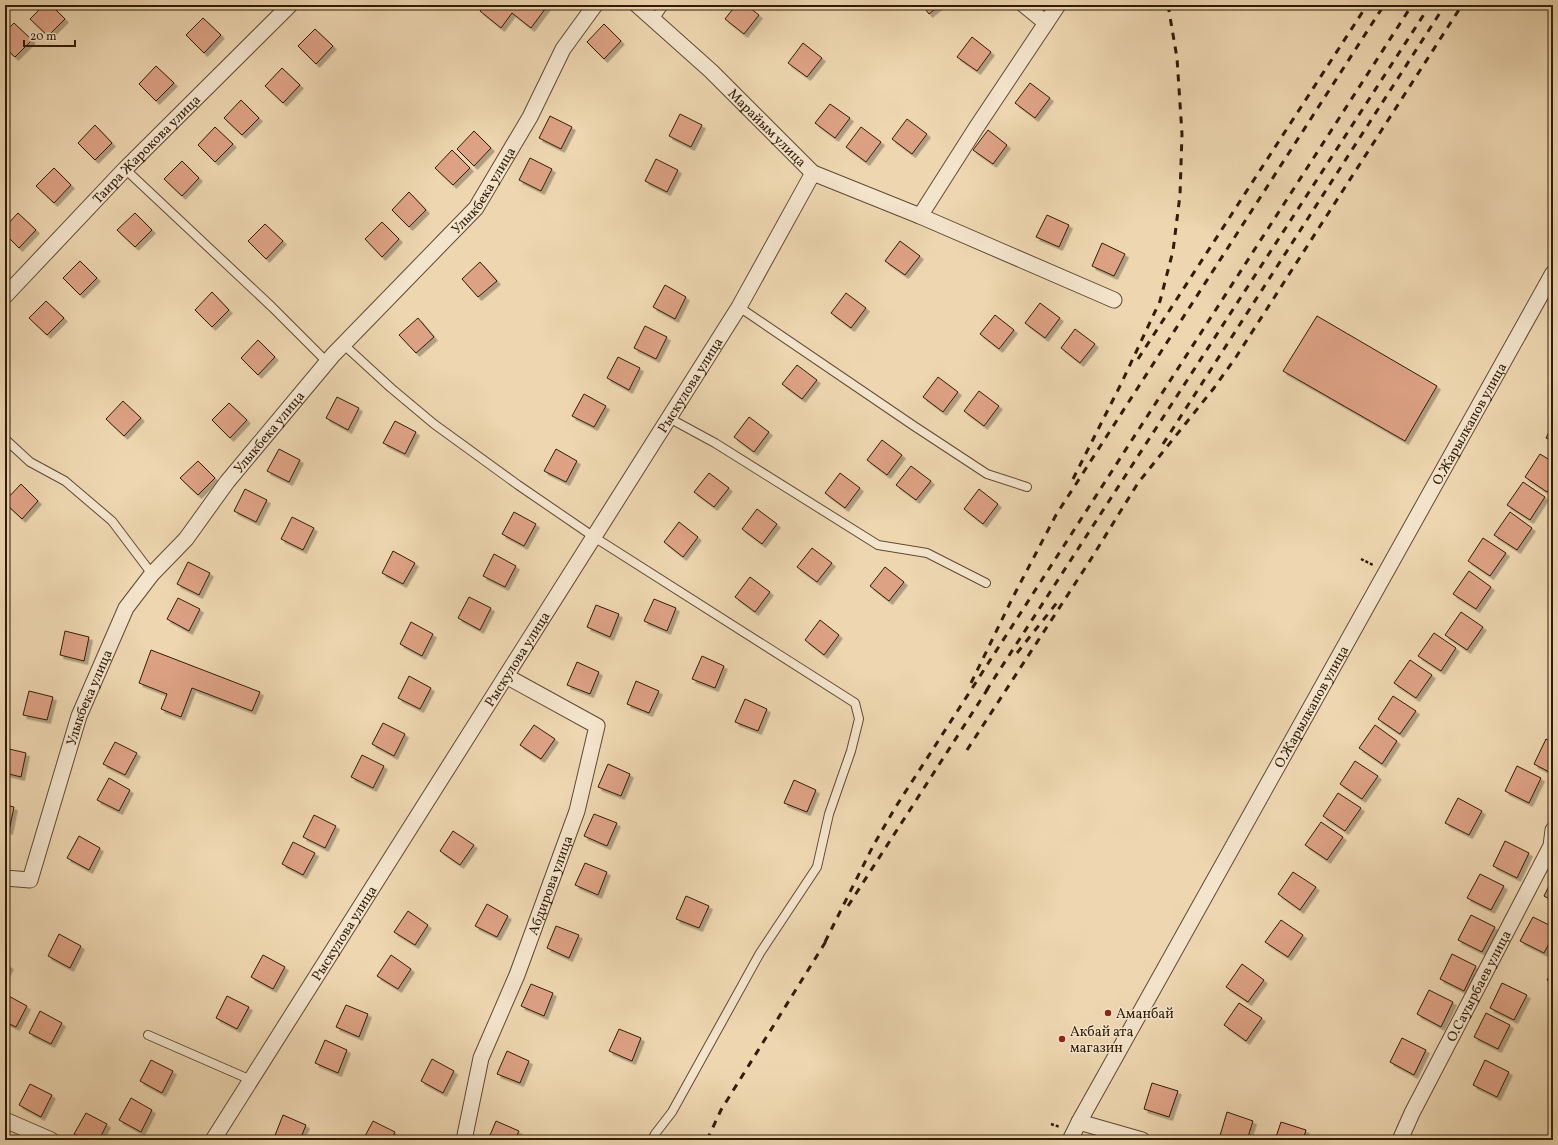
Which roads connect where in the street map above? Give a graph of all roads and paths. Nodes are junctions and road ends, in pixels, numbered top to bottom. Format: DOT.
graph roads {
  1 [pos="290,5"];
  2 [pos="595,5"];
  3 [pos="637,5"];
  4 [pos="664,5"];
  5 [pos="1024,5"];
  6 [pos="1058,5"];
  7 [pos="654,20"];
  8 [pos="1046,23"];
  9 [pos="125,169"];
  10 [pos="813,174"];
  11 [pos="920,216"];
  12 [pos="1553,273"];
  13 [pos="5,296"];
  14 [pos="1114,300"];
  15 [pos="739,307"];
  16 [pos="343,344"];
  17 [pos="327,362"];
  18 [pos="669,418"];
  19 [pos="5,439"];
  20 [pos="1027,487"];
  21 [pos="594,536"];
  22 [pos="152,574"];
  23 [pos="986,583"];
  24 [pos="506,676"];
  25 [pos="1553,830"];
  26 [pos="5,878"];
  27 [pos="148,1035"];
  28 [pos="251,1080"];
  29 [pos="5,1120"];
  30 [pos="1079,1122"];
  31 [pos="51,1140"];
  32 [pos="213,1140"];
  33 [pos="464,1140"];
  34 [pos="652,1140"];
  35 [pos="1070,1140"];
  36 [pos="1142,1140"];
  37 [pos="1400,1140"];
  1 -- 9 [label="street, Таира Жарокова улица"];
  2 -- 16 [label="street, Улыкбека улица"];
  3 -- 7 [label="street, Марайым улица"];
  4 -- 7 [label="lane"];
  5 -- 8 [label="street"];
  6 -- 8 [label="street"];
  7 -- 10 [label="street, Марайым улица"];
  8 -- 11 [label="street"];
  9 -- 13 [label="street, Таира Жарокова улица"];
  9 -- 17 [label="lane"];
  10 -- 11 [label="street, Марайым улица"];
  10 -- 15 [label="street, Рыскулова улица"];
  11 -- 14 [label="street, Марайым улица"];
  12 -- 30 [label="street, О.Жарылкапов улица"];
  15 -- 18 [label="street, Рыскулова улица"];
  15 -- 20 [label="lane"];
  16 -- 17 [label="street, Улыкбека улица"];
  16 -- 21 [label="lane"];
  17 -- 22 [label="street, Улыкбека улица"];
  18 -- 21 [label="street, Рыскулова улица"];
  18 -- 23 [label="lane"];
  19 -- 22 [label="lane"];
  21 -- 24 [label="street, Рыскулова улица"];
  21 -- 34 [label="lane"];
  22 -- 26 [label="street, Улыкбека улица"];
  24 -- 28 [label="street, Рыскулова улица"];
  24 -- 33 [label="street, Абдирова улица"];
  25 -- 37 [label="street, О.Сауырбаев улица"];
  27 -- 28 [label="lane"];
  28 -- 32 [label="street, Рыскулова улица"];
  29 -- 31 [label="street"];
  30 -- 35 [label="street, О.Жарылкапов улица"];
  30 -- 36 [label="street"];
}
